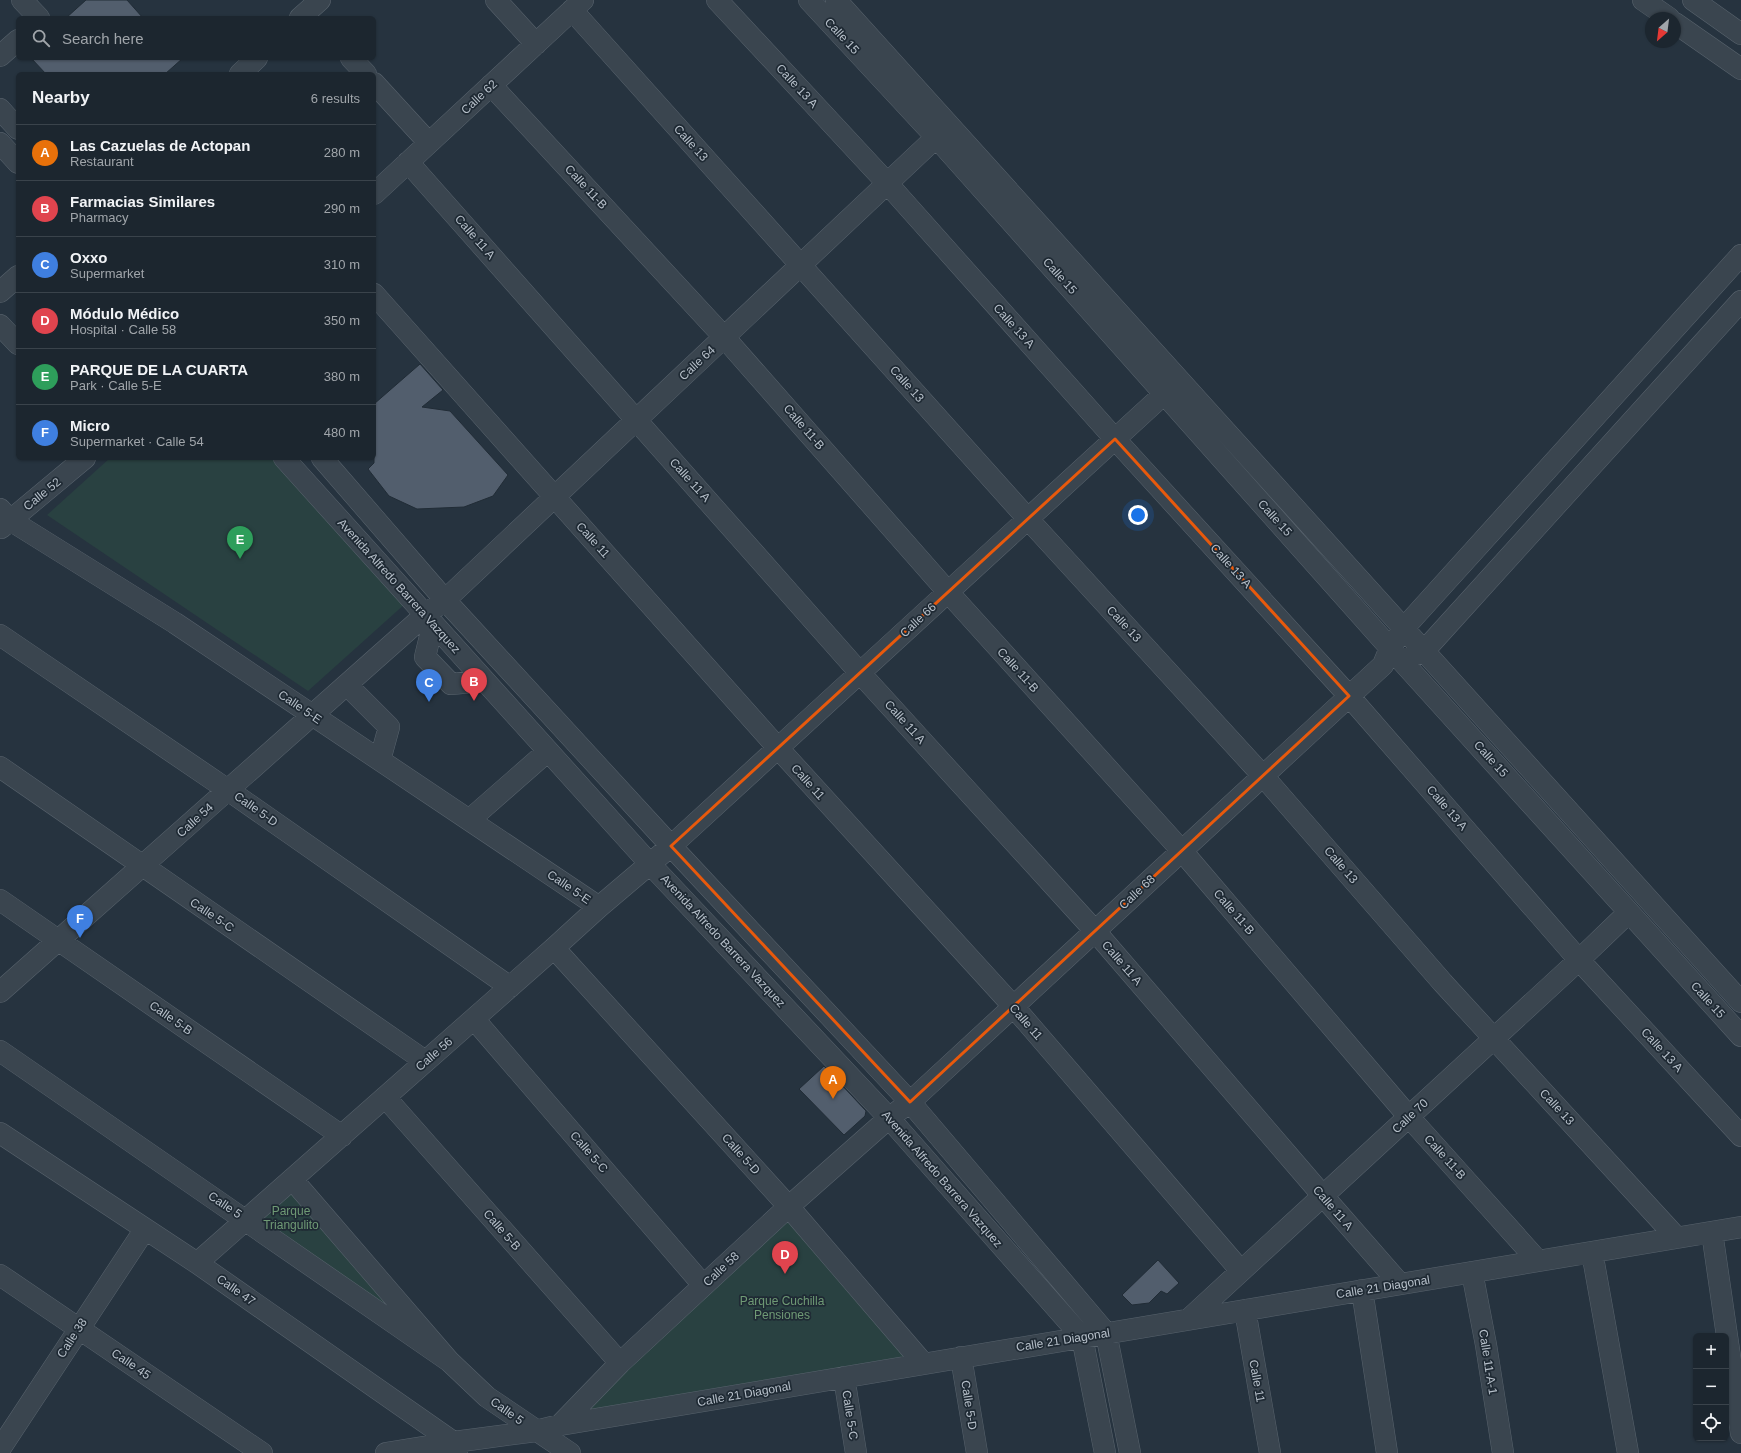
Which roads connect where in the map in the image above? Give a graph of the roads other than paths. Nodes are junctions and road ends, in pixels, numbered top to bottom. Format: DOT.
graph roads {
  1 [pos="22,0"];
  2 [pos="496,0"];
  3 [pos="717,0"];
  4 [pos="809,0"];
  5 [pos="836,0"];
  6 [pos="1643,0"];
  7 [pos="1693,0"];
  8 [pos="1716,0"];
  9 [pos="578,5"];
  10 [pos="1660,12"];
  11 [pos="37,16"];
  12 [pos="1722,20"];
  13 [pos="1681,26"];
  14 [pos="1741,34"];
  15 [pos="16,42"];
  16 [pos="536,44"];
  17 [pos="0,56"];
  18 [pos="255,60"];
  19 [pos="354,60"];
  20 [pos="1741,69"];
  21 [pos="242,72"];
  22 [pos="364,72"];
  23 [pos="376,85"];
  24 [pos="491,85"];
  25 [pos="0,110"];
  26 [pos="16,127"];
  27 [pos="942,131"];
  28 [pos="0,143"];
  29 [pos="429,143"];
  30 [pos="16,161"];
  31 [pos="408,162"];
  32 [pos="887,183"];
  33 [pos="376,192"];
  34 [pos="1741,240"];
  35 [pos="1741,255"];
  36 [pos="800,265"];
  37 [pos="1727,271"];
  38 [pos="16,278"];
  39 [pos="0,292"];
  40 [pos="376,296"];
  41 [pos="1741,301"];
  42 [pos="0,324"];
  43 [pos="724,337"];
  44 [pos="16,342"];
  45 [pos="1164,394"];
  46 [pos="1613,397"];
  47 [pos="636,419"];
  48 [pos="1634,419"];
  49 [pos="1115,439"];
  50 [pos="82,460"];
  51 [pos="286,460"];
  52 [pos="324,460"];
  53 [pos="554,497"];
  54 [pos="1028,519"];
  55 [pos="3,520"];
  56 [pos="948,592"];
  57 [pos="445,600"];
  58 [pos="429,620"];
  59 [pos="1404,628"];
  60 [pos="0,635"];
  61 [pos="1424,651"];
  62 [pos="1392,658"];
  63 [pos="860,673"];
  64 [pos="484,681"];
  65 [pos="347,685"];
  66 [pos="1350,696"];
  67 [pos="313,716"];
  68 [pos="778,748"];
  69 [pos="548,751"];
  70 [pos="380,760"];
  71 [pos="0,767"];
  72 [pos="1263,776"];
  73 [pos="228,790"];
  74 [pos="471,821"];
  75 [pos="671,846"];
  76 [pos="1182,851"];
  77 [pos="650,864"];
  78 [pos="142,867"];
  79 [pos="0,900"];
  80 [pos="598,907"];
  81 [pos="1629,912"];
  82 [pos="1095,931"];
  83 [pos="59,941"];
  84 [pos="554,948"];
  85 [pos="1579,960"];
  86 [pos="510,987"];
  87 [pos="0,992"];
  88 [pos="1741,1002"];
  89 [pos="1013,1006"];
  90 [pos="474,1019"];
  91 [pos="1741,1036"];
  92 [pos="1494,1039"];
  93 [pos="0,1051"];
  94 [pos="426,1062"];
  95 [pos="385,1097"];
  96 [pos="910,1102"];
  97 [pos="1409,1117"];
  98 [pos="889,1118"];
  99 [pos="0,1132"];
  100 [pos="342,1136"];
  101 [pos="1741,1136"];
  102 [pos="292,1179"];
  103 [pos="1323,1196"];
  104 [pos="789,1206"];
  105 [pos="246,1219"];
  106 [pos="1741,1227"];
  107 [pos="145,1229"];
  108 [pos="1712,1232"];
  109 [pos="1677,1238"];
  110 [pos="1592,1252"];
  111 [pos="1538,1261"];
  112 [pos="197,1263"];
  113 [pos="1241,1271"];
  114 [pos="1472,1272"];
  115 [pos="0,1275"];
  116 [pos="1400,1284"];
  117 [pos="703,1285"];
  118 [pos="1362,1290"];
  119 [pos="1245,1310"];
  120 [pos="1189,1319"];
  121 [pos="79,1328"];
  122 [pos="1106,1333"];
  123 [pos="1082,1337"];
  124 [pos="961,1357"];
  125 [pos="449,1361"];
  126 [pos="620,1362"];
  127 [pos="923,1363"];
  128 [pos="844,1376"];
  129 [pos="560,1425"];
  130 [pos="6,1426"];
  131 [pos="536,1431"];
  132 [pos="1741,1433"];
  133 [pos="462,1447"];
  134 [pos="0,1449"];
  135 [pos="262,1453"];
  136 [pos="386,1453"];
  137 [pos="570,1453"];
  138 [pos="856,1453"];
  139 [pos="977,1453"];
  140 [pos="1105,1453"];
  141 [pos="1130,1453"];
  142 [pos="1270,1453"];
  143 [pos="1387,1453"];
  144 [pos="1503,1453"];
  145 [pos="1628,1453"];
  1 -- 11 [label="street"];
  2 -- 16 [label="street"];
  3 -- 32 [label="street, Calle 13 A"];
  4 -- 27 [label="street, Calle 15"];
  5 -- 27 [label="street, Calle 15"];
  6 -- 10 [label="street"];
  7 -- 12 [label="street"];
  8 -- 12 [label="street"];
  9 -- 16 [label="street, Calle 62"];
  9 -- 36 [label="street, Calle 13"];
  12 -- 14 [label="street"];
  13 -- 20 [label="street"];
  15 -- 17 [label="street"];
  16 -- 24 [label="street, Calle 62"];
  18 -- 21 [label="street"];
  19 -- 22 [label="street"];
  23 -- 29 [label="street"];
  24 -- 29 [label="street, Calle 62"];
  24 -- 43 [label="street, Calle 11-B"];
  25 -- 26 [label="street"];
  27 -- 32 [label="street, Calle 64"];
  27 -- 45 [label="street, Calle 15"];
  27 -- 59 [label="street, Calle 15"];
  28 -- 30 [label="street"];
  29 -- 31 [label="street, Calle 62"];
  31 -- 33 [label="street, Calle 62"];
  31 -- 47 [label="street, Calle 11 A"];
  32 -- 36 [label="street, Calle 64"];
  32 -- 49 [label="street, Calle 13 A"];
  34 -- 37 [label="street"];
  35 -- 37 [label="street"];
  36 -- 43 [label="street, Calle 64"];
  36 -- 54 [label="street, Calle 13"];
  37 -- 46 [label="street"];
  38 -- 39 [label="street"];
  40 -- 53 [label="street, Calle 11"];
  41 -- 48 [label="street"];
  42 -- 44 [label="street"];
  43 -- 47 [label="street, Calle 64"];
  43 -- 56 [label="street, Calle 11-B"];
  45 -- 49 [label="street, Calle 66"];
  45 -- 62 [label="street, Calle 15"];
  46 -- 48 [label="street"];
  46 -- 59 [label="street"];
  47 -- 53 [label="street, Calle 64"];
  47 -- 63 [label="street, Calle 11 A"];
  48 -- 61 [label="street"];
  49 -- 54 [label="street, Calle 66"];
  49 -- 66 [label="street, Calle 13 A"];
  50 -- 55 [label="street, Calle 52"];
  51 -- 58 [label="street, Avenida Alfredo Barrera Vazquez"];
  52 -- 57 [label="street, Avenida Alfredo Barrera Vazquez"];
  53 -- 57 [label="street, Calle 64"];
  53 -- 68 [label="street, Calle 11"];
  54 -- 56 [label="street, Calle 66"];
  54 -- 72 [label="street, Calle 13"];
  55 -- 67 [label="street, Calle 5-E"];
  56 -- 63 [label="street, Calle 66"];
  56 -- 76 [label="street, Calle 11-B"];
  57 -- 58 [label="street, Calle 54"];
  57 -- 75 [label="street, Avenida Alfredo Barrera Vazquez"];
  58 -- 64 [label="street, Avenida Alfredo Barrera Vazquez"];
  58 -- 64 [label="street"];
  58 -- 65 [label="street, Calle 54"];
  59 -- 61 [label="street, Calle 15"];
  59 -- 62 [label="street"];
  60 -- 73 [label="street, Calle 5-D"];
  61 -- 62 [label="street"];
  61 -- 88 [label="street, Calle 15"];
  62 -- 66 [label="street, Calle 68"];
  62 -- 81 [label="street, Calle 15"];
  63 -- 68 [label="street, Calle 66"];
  63 -- 82 [label="street, Calle 11 A"];
  64 -- 69 [label="street, Avenida Alfredo Barrera Vazquez"];
  65 -- 67 [label="street, Calle 54"];
  65 -- 70 [label="street"];
  66 -- 72 [label="street, Calle 68"];
  66 -- 85 [label="street, Calle 13 A"];
  67 -- 70 [label="street, Calle 5-E"];
  67 -- 73 [label="street, Calle 54"];
  68 -- 75 [label="street, Calle 66"];
  68 -- 89 [label="street, Calle 11"];
  69 -- 74 [label="street"];
  69 -- 77 [label="street, Avenida Alfredo Barrera Vazquez"];
  70 -- 74 [label="street, Calle 5-E"];
  71 -- 78 [label="street, Calle 5-C"];
  72 -- 76 [label="street, Calle 68"];
  72 -- 92 [label="street, Calle 13"];
  73 -- 78 [label="street, Calle 54"];
  73 -- 86 [label="street, Calle 5-D"];
  74 -- 80 [label="street, Calle 5-E"];
  75 -- 77 [label="street, Calle 56"];
  75 -- 96 [label="street, Avenida Alfredo Barrera Vazquez"];
  76 -- 82 [label="street, Calle 68"];
  76 -- 97 [label="street, Calle 11-B"];
  77 -- 80 [label="street, Calle 56"];
  77 -- 98 [label="street, Avenida Alfredo Barrera Vazquez"];
  78 -- 83 [label="street, Calle 54"];
  78 -- 94 [label="street, Calle 5-C"];
  79 -- 83 [label="street, Calle 5-B"];
  80 -- 84 [label="street, Calle 56"];
  81 -- 85 [label="street, Calle 70"];
  81 -- 91 [label="street, Calle 15"];
  82 -- 89 [label="street, Calle 68"];
  82 -- 103 [label="street, Calle 11 A"];
  83 -- 87 [label="street, Calle 54"];
  83 -- 100 [label="street, Calle 5-B"];
  84 -- 86 [label="street, Calle 56"];
  84 -- 104 [label="street, Calle 5-D"];
  85 -- 92 [label="street, Calle 70"];
  85 -- 101 [label="street, Calle 13 A"];
  86 -- 90 [label="street, Calle 56"];
  89 -- 96 [label="street, Calle 68"];
  89 -- 113 [label="street, Calle 11"];
  90 -- 94 [label="street, Calle 56"];
  90 -- 117 [label="street, Calle 5-C"];
  92 -- 97 [label="street, Calle 70"];
  92 -- 109 [label="street, Calle 13"];
  93 -- 105 [label="street, Calle 5"];
  94 -- 95 [label="street, Calle 56"];
  95 -- 100 [label="street, Calle 56"];
  95 -- 126 [label="street, Calle 5-B"];
  96 -- 98 [label="street, Calle 68"];
  96 -- 122 [label="street, Avenida Alfredo Barrera Vazquez"];
  97 -- 103 [label="street, Calle 70"];
  97 -- 111 [label="street, Calle 11-B"];
  98 -- 104 [label="street, Calle 58"];
  98 -- 123 [label="street, Avenida Alfredo Barrera Vazquez"];
  99 -- 107 [label="street, Calle 47"];
  100 -- 102 [label="street, Calle 56"];
  102 -- 105 [label="street, Calle 56"];
  102 -- 125 [label="street, Calle 5"];
  103 -- 113 [label="street, Calle 70"];
  103 -- 116 [label="street, Calle 11 A"];
  104 -- 117 [label="street, Calle 58"];
  104 -- 127 [label="street, Calle 5-D"];
  105 -- 112 [label="street, Calle 56"];
  105 -- 125 [label="street, Calle 5"];
  106 -- 108 [label="street, Calle 21 Diagonal"];
  107 -- 112 [label="street, Calle 47"];
  107 -- 121 [label="street, Calle 38"];
  108 -- 109 [label="street, Calle 21 Diagonal"];
  108 -- 132 [label="street"];
  109 -- 110 [label="street, Calle 21 Diagonal"];
  110 -- 111 [label="street, Calle 21 Diagonal"];
  110 -- 145 [label="street"];
  111 -- 114 [label="street, Calle 21 Diagonal"];
  112 -- 133 [label="street, Calle 47"];
  113 -- 120 [label="street, Calle 70"];
  114 -- 116 [label="street, Calle 21 Diagonal"];
  114 -- 144 [label="street, Calle 11-A-1"];
  115 -- 121 [label="street, Calle 45"];
  116 -- 118 [label="street, Calle 21 Diagonal"];
  117 -- 126 [label="street, Calle 58"];
  118 -- 119 [label="street, Calle 21 Diagonal"];
  118 -- 143 [label="street"];
  119 -- 120 [label="street, Calle 21 Diagonal"];
  119 -- 142 [label="street, Calle 11"];
  120 -- 122 [label="street, Calle 21 Diagonal"];
  121 -- 130 [label="street, Calle 38"];
  121 -- 135 [label="street, Calle 45"];
  122 -- 123 [label="street, Calle 21 Diagonal"];
  122 -- 141 [label="street, Avenida Alfredo Barrera Vazquez"];
  123 -- 124 [label="street, Calle 21 Diagonal"];
  123 -- 140 [label="street"];
  124 -- 127 [label="street, Calle 21 Diagonal"];
  124 -- 139 [label="street, Calle 5-D"];
  125 -- 131 [label="street, Calle 5"];
  126 -- 129 [label="street, Calle 58"];
  127 -- 128 [label="street, Calle 21 Diagonal"];
  128 -- 129 [label="street, Calle 21 Diagonal"];
  128 -- 138 [label="street, Calle 5-C"];
  129 -- 131 [label="street, Calle 21 Diagonal"];
  130 -- 134 [label="street, Calle 38"];
  131 -- 133 [label="street, Calle 21 Diagonal"];
  131 -- 137 [label="street, Calle 5"];
  133 -- 136 [label="street, Calle 21 Diagonal"];
}
